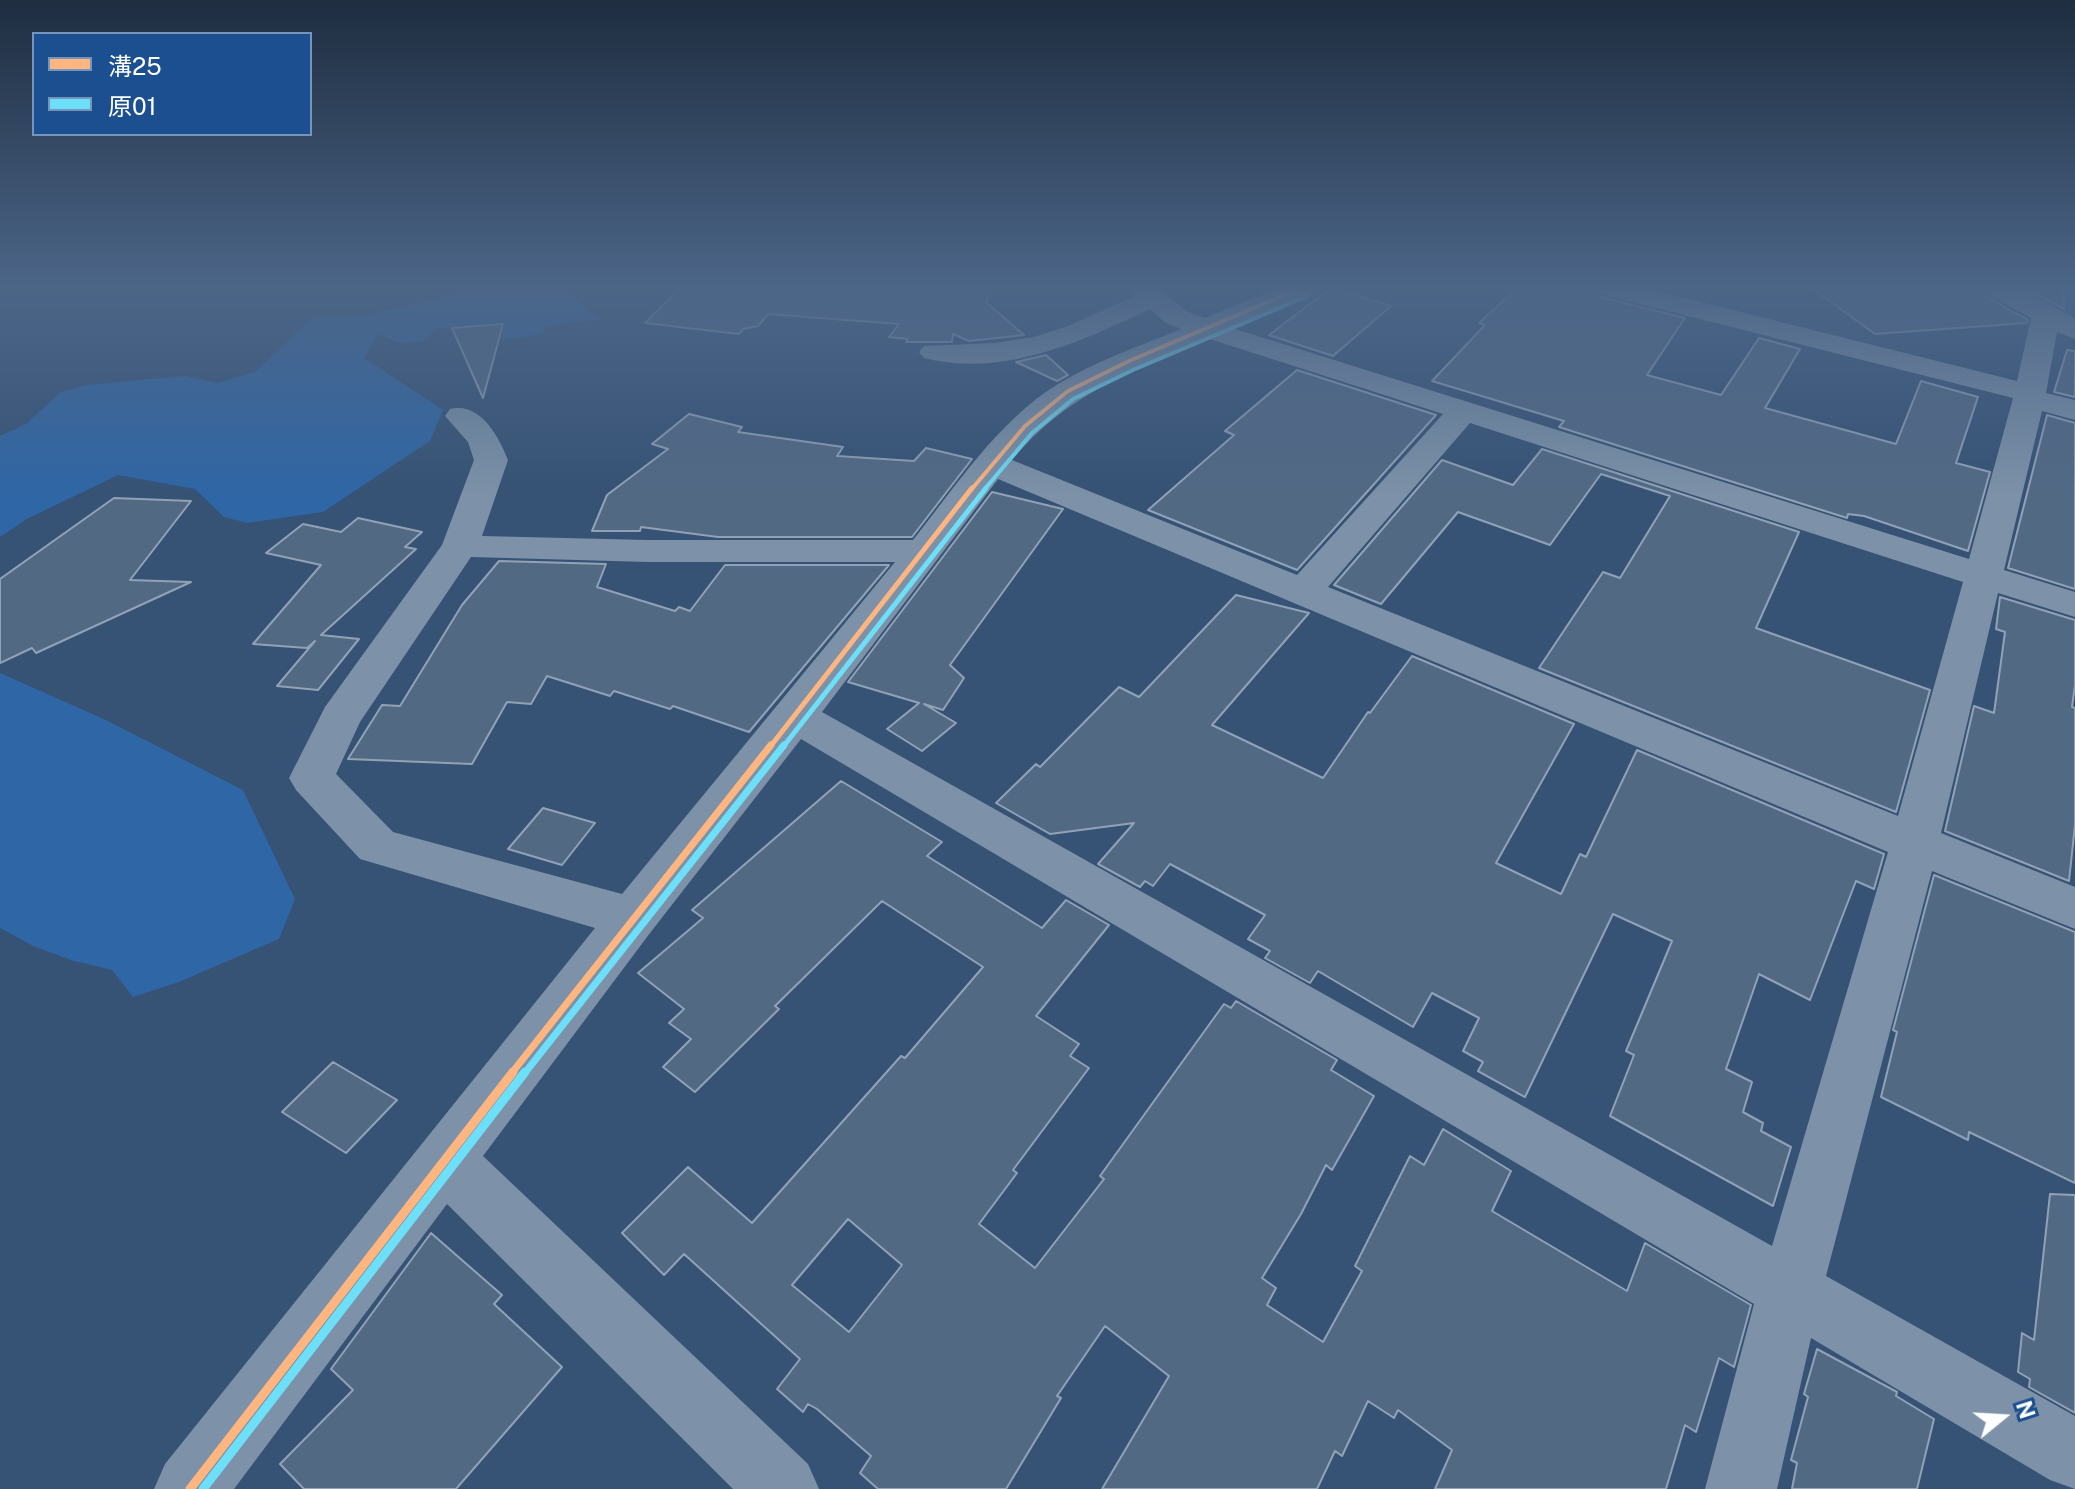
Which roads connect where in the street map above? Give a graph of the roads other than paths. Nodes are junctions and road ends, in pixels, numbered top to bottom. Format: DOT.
graph roads {
  1 [pos="1140,356"];
  2 [pos="1293,356"];
  3 [pos="1876,356"];
  4 [pos="2054,356"];
  5 [pos="2045,400"];
  6 [pos="1463,411"];
  7 [pos="461,416"];
  8 [pos="992,464"];
  9 [pos="460,546"];
  10 [pos="924,551"];
  11 [pos="1982,576"];
  12 [pos="1302,593"];
  13 [pos="2075,605"];
  14 [pos="795,716"];
  15 [pos="1913,841"];
  16 [pos="2075,909"];
  17 [pos="632,918"];
  18 [pos="445,1160"];
  19 [pos="1790,1291"];
  20 [pos="2075,1455"];
  21 [pos="190,1489"];
  22 [pos="783,1489"];
  23 [pos="1741,1489"];
  1 -- 8 [label="street"];
  2 -- 6 [label="street"];
  3 -- 5 [label="street"];
  4 -- 5 [label="street"];
  5 -- 11 [label="street"];
  6 -- 11 [label="street"];
  6 -- 12 [label="street"];
  7 -- 9 [label="street"];
  8 -- 10 [label="street"];
  8 -- 12 [label="street"];
  9 -- 10 [label="street"];
  9 -- 17 [label="street"];
  10 -- 14 [label="street"];
  11 -- 13 [label="street"];
  11 -- 15 [label="street"];
  12 -- 15 [label="street"];
  14 -- 17 [label="street"];
  14 -- 19 [label="street"];
  15 -- 16 [label="street"];
  15 -- 19 [label="street"];
  17 -- 18 [label="street"];
  18 -- 21 [label="street"];
  18 -- 22 [label="street"];
  19 -- 20 [label="street"];
  19 -- 23 [label="street"];
}
